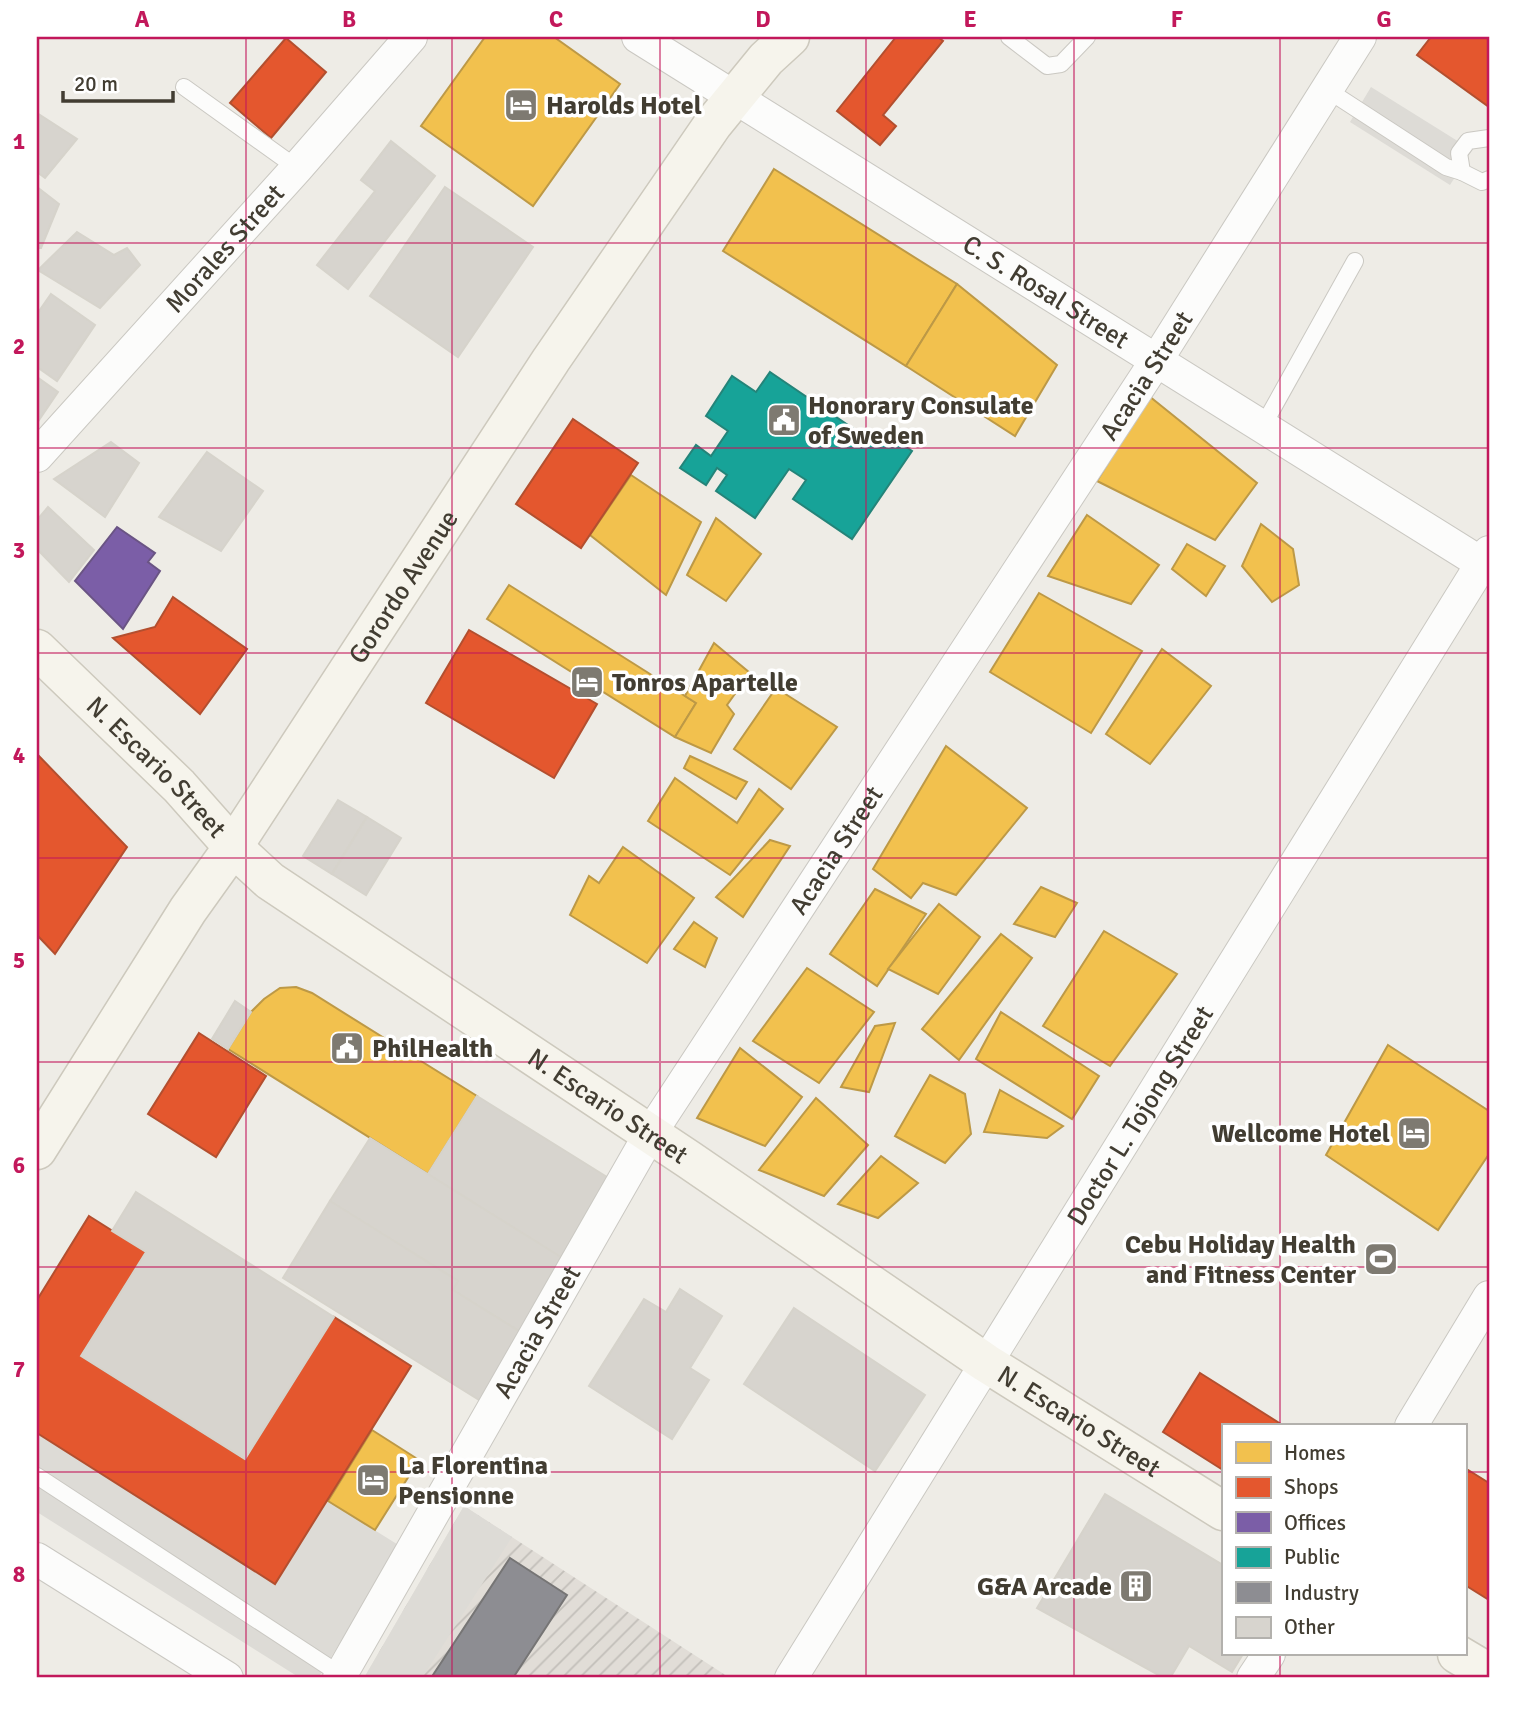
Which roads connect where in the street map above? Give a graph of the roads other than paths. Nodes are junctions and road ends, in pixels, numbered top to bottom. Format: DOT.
graph roads {
  1 [pos="411,37"];
  2 [pos="638,37"];
  3 [pos="790,37"];
  4 [pos="1009,37"];
  5 [pos="1087,37"];
  6 [pos="1360,37"];
  7 [pos="184,87"];
  8 [pos="1326,89"];
  9 [pos="735,97"];
  10 [pos="1489,138"];
  11 [pos="297,168"];
  12 [pos="1462,172"];
  13 [pos="1489,179"];
  14 [pos="1355,261"];
  15 [pos="1156,361"];
  16 [pos="1263,426"];
  17 [pos="37,456"];
  18 [pos="1487,561"];
  19 [pos="37,649"];
  20 [pos="233,847"];
  21 [pos="650,1134"];
  22 [pos="37,1150"];
  23 [pos="1489,1297"];
  24 [pos="986,1363"];
  25 [pos="1412,1424"];
  26 [pos="37,1476"];
  27 [pos="1222,1510"];
  28 [pos="37,1559"];
  29 [pos="1268,1656"];
  30 [pos="1460,1656"];
  31 [pos="1489,1673"];
  32 [pos="340,1677"];
  33 [pos="227,1678"];
  34 [pos="791,1678"];
  35 [pos="1253,1678"];
  1 -- 11 [label="street, Morales Street"];
  2 -- 9 [label="street, C. S. Rosal Street"];
  3 -- 9 [label="main road, Gorordo Avenue"];
  4 -- 5 [label="lane"];
  6 -- 8 [label="street, Acacia Street"];
  7 -- 11 [label="lane"];
  8 -- 12 [label="lane"];
  8 -- 15 [label="street, Acacia Street"];
  9 -- 15 [label="street, C. S. Rosal Street"];
  9 -- 20 [label="main road, Gorordo Avenue"];
  10 -- 12 [label="lane"];
  11 -- 17 [label="street, Morales Street"];
  12 -- 13 [label="lane"];
  14 -- 16 [label="lane"];
  15 -- 16 [label="street, C. S. Rosal Street"];
  15 -- 21 [label="street, Acacia Street"];
  16 -- 18 [label="street, C. S. Rosal Street"];
  18 -- 24 [label="street, Doctor L. Tojong Street"];
  19 -- 20 [label="main road, N. Escario Street"];
  20 -- 21 [label="main road, N. Escario Street"];
  20 -- 22 [label="main road, Gorordo Avenue"];
  21 -- 24 [label="main road, N. Escario Street"];
  21 -- 32 [label="street, Acacia Street"];
  23 -- 25 [label="street"];
  24 -- 27 [label="main road, N. Escario Street"];
  24 -- 34 [label="street, Doctor L. Tojong Street"];
  26 -- 32 [label="lane"];
  28 -- 33 [label="street"];
  29 -- 35 [label="street"];
  30 -- 31 [label="main road"];
}
